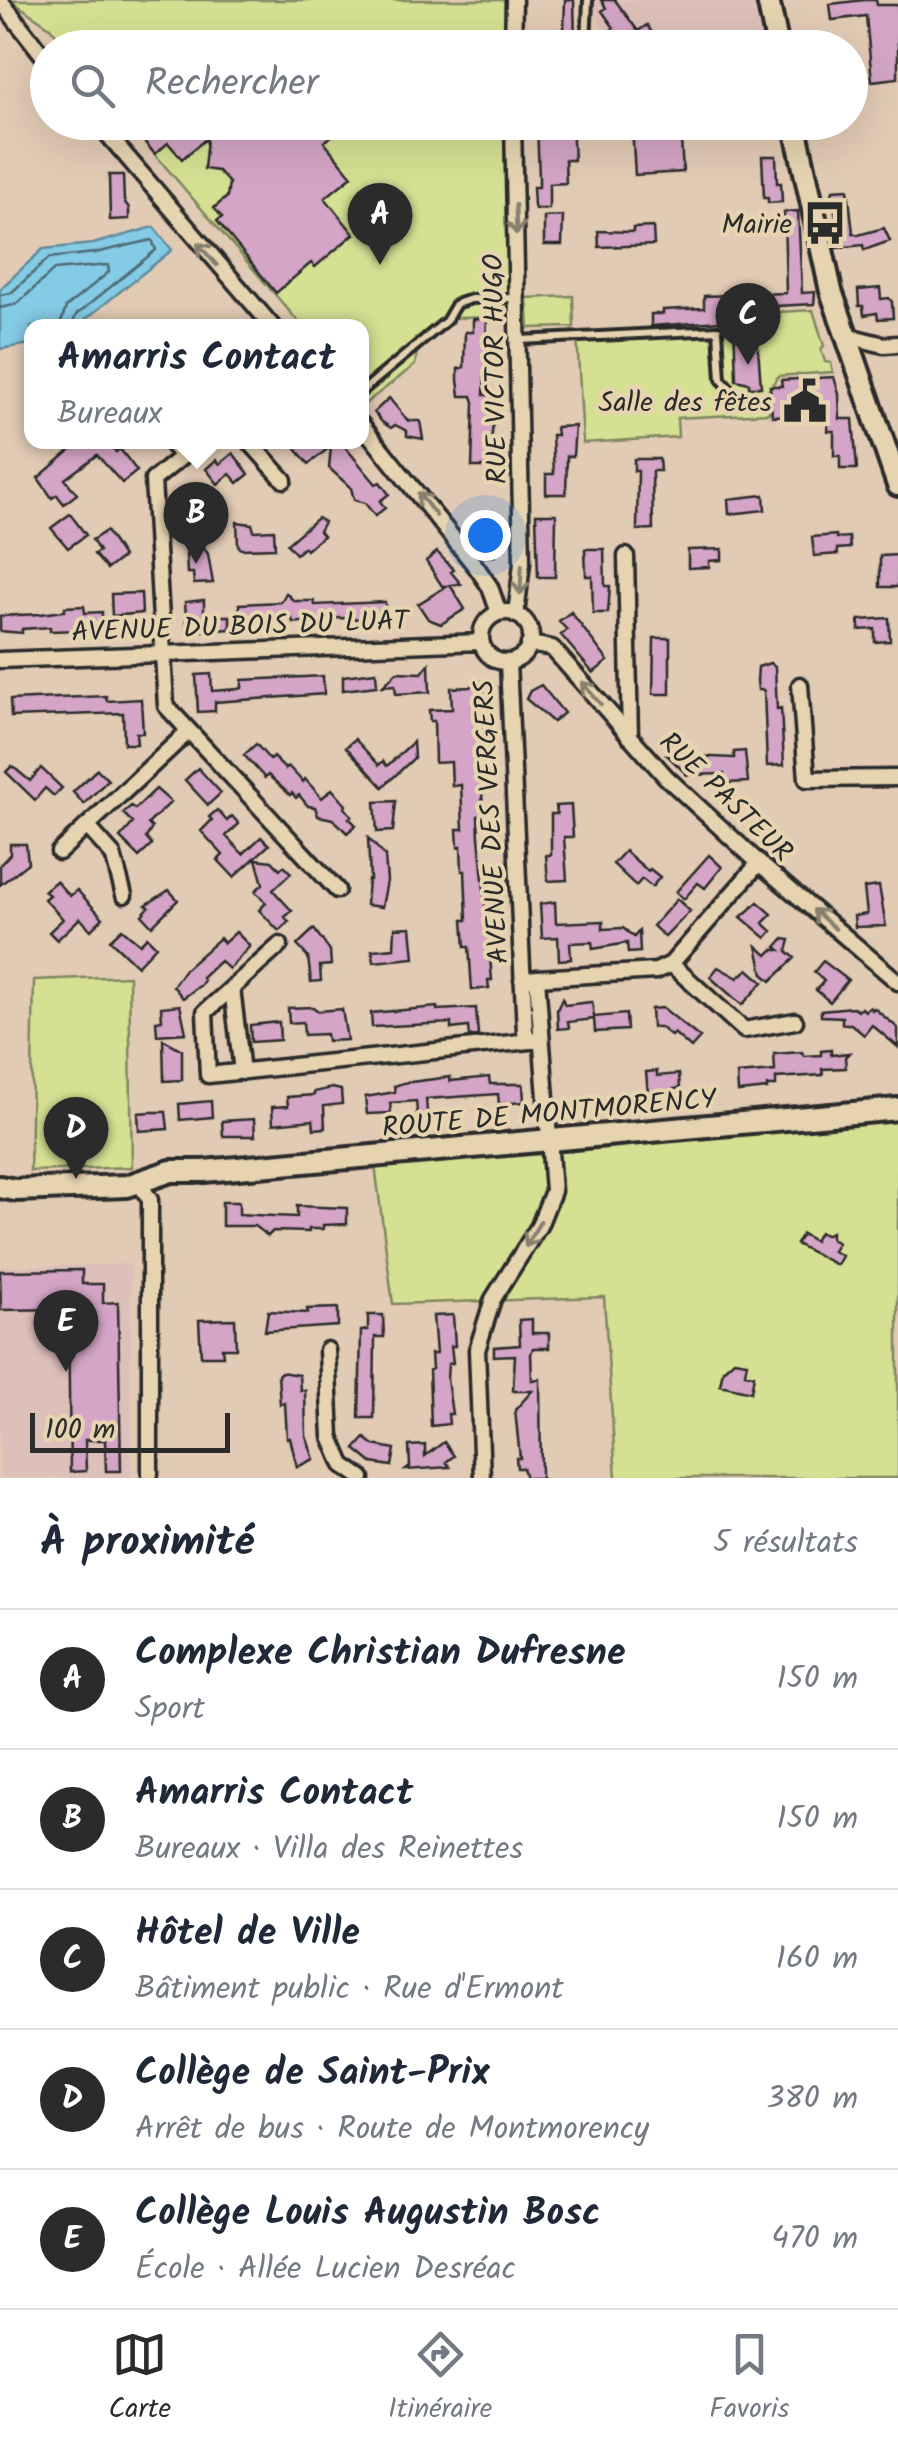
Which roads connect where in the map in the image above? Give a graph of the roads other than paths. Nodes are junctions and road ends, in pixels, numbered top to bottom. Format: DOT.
graph roads {
  1 [pos="0,0"];
  2 [pos="514,0"];
  3 [pos="588,0"];
  4 [pos="768,0"];
  5 [pos="513,30"];
  6 [pos="587,30"];
  7 [pos="774,30"];
  8 [pos="30,39"];
  9 [pos="112,140"];
  10 [pos="514,140"];
  11 [pos="798,140"];
  12 [pos="518,298"];
  13 [pos="266,319"];
  14 [pos="844,336"];
  15 [pos="519,340"];
  16 [pos="891,344"];
  17 [pos="856,371"];
  18 [pos="369,385"];
  19 [pos="754,399"];
  20 [pos="369,434"];
  21 [pos="176,449"];
  22 [pos="191,449"];
  23 [pos="256,449"];
  24 [pos="182,456"];
  25 [pos="893,457"];
  26 [pos="284,480"];
  27 [pos="898,485"];
  28 [pos="626,556"];
  29 [pos="499,613"];
  30 [pos="516,614"];
  31 [pos="481,642"];
  32 [pos="529,644"];
  33 [pos="163,653"];
  34 [pos="0,660"];
  35 [pos="508,662"];
  36 [pos="800,686"];
  37 [pos="189,731"];
  38 [pos="630,737"];
  39 [pos="898,778"];
  40 [pos="87,826"];
  41 [pos="59,852"];
  42 [pos="759,863"];
  43 [pos="337,890"];
  44 [pos="124,895"];
  45 [pos="280,944"];
  46 [pos="671,964"];
  47 [pos="529,979"];
  48 [pos="898,982"];
  49 [pos="232,988"];
  50 [pos="795,1021"];
  51 [pos="536,1041"];
  52 [pos="242,1072"];
  53 [pos="898,1109"];
  54 [pos="550,1141"];
  55 [pos="0,1186"];
  56 [pos="137,1188"];
  57 [pos="0,1197"];
  58 [pos="326,1350"];
  59 [pos="150,1474"];
  60 [pos="362,1478"];
  61 [pos="482,1478"];
  1 -- 8 [label="street"];
  2 -- 5 [label="street"];
  3 -- 6 [label="lane"];
  4 -- 7 [label="street"];
  13 -- 9 [label="street, one-way"];
  10 -- 12 [label="street, RUE VICTOR HUGO, one-way"];
  11 -- 14 [label="street"];
  12 -- 15 [label="street, RUE VICTOR HUGO"];
  12 -- 18 [label="lane"];
  14 -- 16 [label="street"];
  14 -- 17 [label="street"];
  15 -- 19 [label="lane"];
  15 -- 30 [label="street, RUE VICTOR HUGO, one-way"];
  16 -- 17 [label="street"];
  17 -- 25 [label="street"];
  29 -- 20 [label="street, one-way"];
  21 -- 24 [label="street"];
  22 -- 24 [label="street"];
  23 -- 26 [label="street"];
  24 -- 33 [label="street"];
  25 -- 27 [label="street"];
  28 -- 38 [label="street"];
  29 -- 30 [label="street"];
  29 -- 31 [label="street"];
  30 -- 32 [label="street"];
  31 -- 33 [label="street, AVENUE DU BOIS DU LUAT"];
  31 -- 35 [label="street"];
  32 -- 35 [label="street"];
  38 -- 32 [label="street, RUE PASTEUR, one-way"];
  33 -- 34 [label="street, AVENUE DU BOIS DU LUAT"];
  33 -- 37 [label="street"];
  35 -- 47 [label="street, AVENUE DES VERGERS"];
  36 -- 39 [label="street"];
  37 -- 40 [label="street"];
  37 -- 43 [label="street"];
  38 -- 42 [label="street, RUE PASTEUR"];
  40 -- 41 [label="street"];
  40 -- 44 [label="street"];
  42 -- 46 [label="street"];
  48 -- 42 [label="street, RUE PASTEUR, one-way"];
  45 -- 49 [label="street"];
  46 -- 47 [label="street"];
  46 -- 50 [label="street"];
  47 -- 51 [label="street, AVENUE DES VERGERS"];
  49 -- 52 [label="street"];
  49 -- 52 [label="street"];
  51 -- 52 [label="street"];
  51 -- 54 [label="street, AVENUE DES VERGERS"];
  53 -- 54 [label="street, ROUTE DE MONTMORENCY"];
  54 -- 56 [label="street, ROUTE DE MONTMORENCY"];
  54 -- 61 [label="street, AVENUE DES VERGERS, one-way"];
  55 -- 56 [label="street, ROUTE DE MONTMORENCY"];
  56 -- 57 [label="street, ROUTE DE MONTMORENCY"];
  56 -- 59 [label="street"];
  58 -- 60 [label="street"];
}
